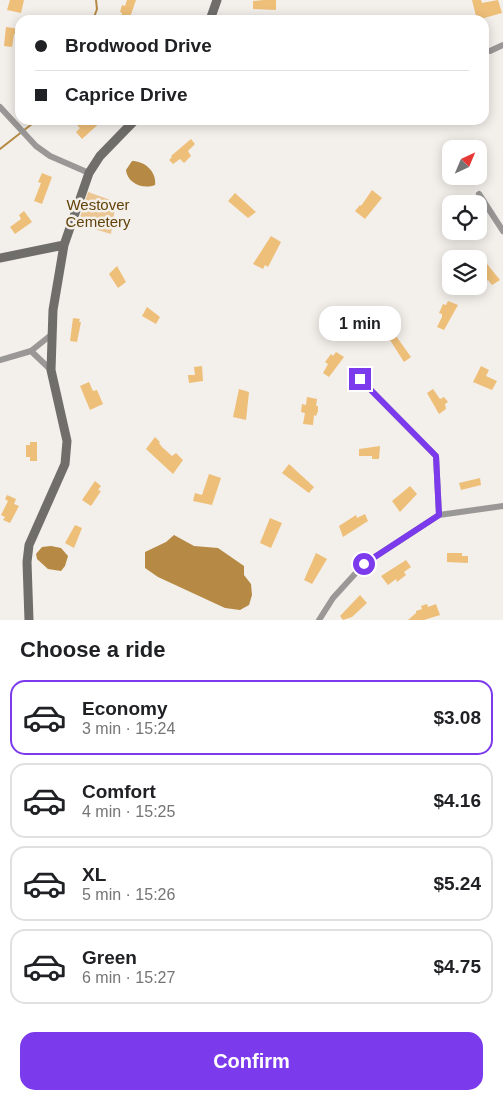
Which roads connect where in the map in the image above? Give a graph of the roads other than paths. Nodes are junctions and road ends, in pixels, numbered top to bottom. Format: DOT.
graph roads {
  1 [pos="217,0"];
  2 [pos="212,15"];
  3 [pos="503,44"];
  4 [pos="490,51"];
  5 [pos="0,107"];
  6 [pos="15,125"];
  7 [pos="15,125"];
  8 [pos="130,125"];
  9 [pos="89,172"];
  10 [pos="479,194"];
  11 [pos="503,231"];
  12 [pos="64,245"];
  13 [pos="0,258"];
  14 [pos="51,335"];
  15 [pos="31,351"];
  16 [pos="0,360"];
  17 [pos="51,370"];
  18 [pos="360,379"];
  19 [pos="503,506"];
  20 [pos="439,515"];
  21 [pos="29,620"];
  22 [pos="319,620"];
  1 -- 2 [label="street"];
  3 -- 4 [label="street"];
  5 -- 6 [label="street"];
  7 -- 9 [label="street"];
  8 -- 9 [label="street"];
  9 -- 12 [label="street"];
  10 -- 11 [label="street"];
  12 -- 13 [label="street"];
  12 -- 14 [label="street"];
  14 -- 15 [label="street"];
  14 -- 17 [label="street"];
  15 -- 16 [label="street"];
  15 -- 17 [label="street"];
  17 -- 21 [label="street"];
  18 -- 20 [label="street"];
  19 -- 20 [label="street"];
  20 -- 22 [label="street"];
}
